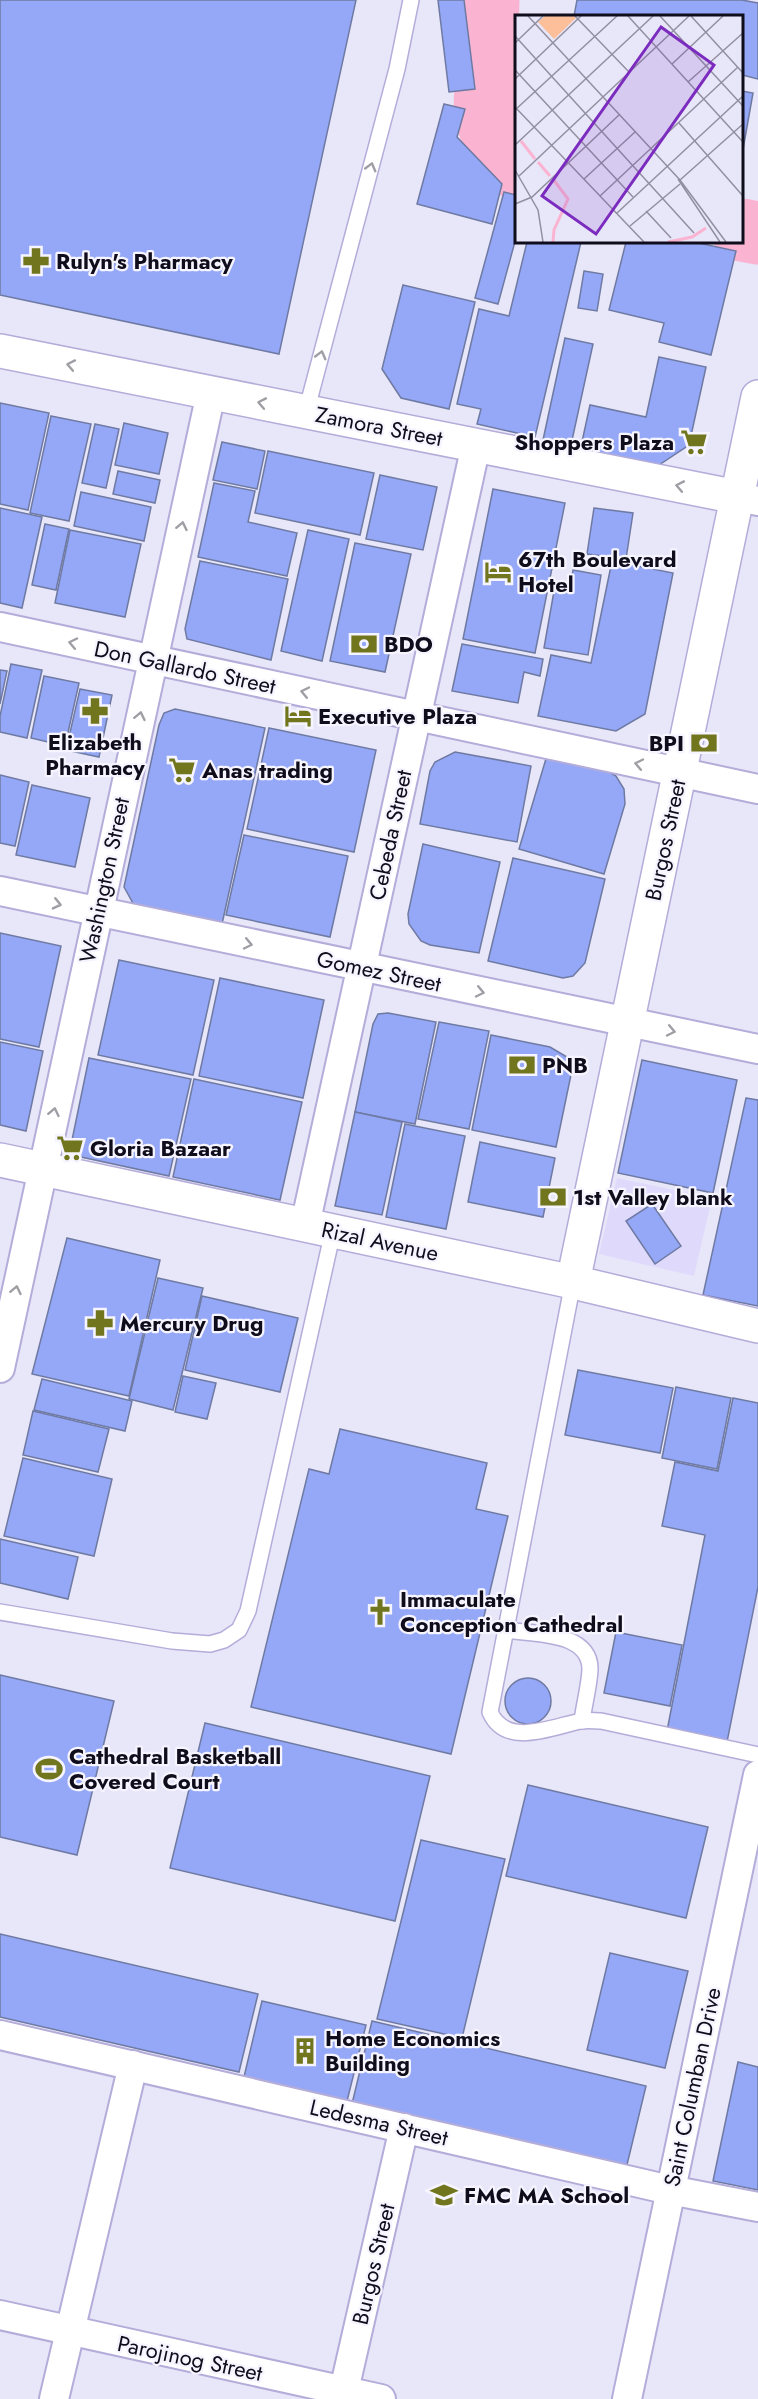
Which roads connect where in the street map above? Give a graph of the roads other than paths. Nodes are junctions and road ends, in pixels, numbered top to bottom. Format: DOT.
graph roads {
  1 [pos="411,0"];
  2 [pos="0,351"];
  3 [pos="211,393"];
  4 [pos="758,398"];
  5 [pos="306,412"];
  6 [pos="476,445"];
  7 [pos="748,499"];
  8 [pos="0,627"];
  9 [pos="152,660"];
  10 [pos="416,716"];
  11 [pos="679,772"];
  12 [pos="758,789"];
  13 [pos="0,891"];
  14 [pos="97,913"];
  15 [pos="361,967"];
  16 [pos="628,1022"];
  17 [pos="758,1049"];
  18 [pos="0,1160"];
  19 [pos="41,1169"];
  20 [pos="319,1228"];
  21 [pos="573,1282"];
  22 [pos="758,1326"];
  23 [pos="0,1368"];
  24 [pos="0,1612"];
  25 [pos="505,1630"];
  26 [pos="582,1721"];
  27 [pos="758,1755"];
  28 [pos="758,1776"];
  29 [pos="0,2034"];
  30 [pos="133,2065"];
  31 [pos="404,2128"];
  32 [pos="670,2190"];
  33 [pos="758,2207"];
  34 [pos="0,2315"];
  35 [pos="68,2331"];
  36 [pos="343,2395"];
  37 [pos="54,2399"];
  38 [pos="381,2399"];
  39 [pos="627,2399"];
  5 -- 1 [label="lane, one-way"];
  3 -- 2 [label="street, Zamora Street, one-way"];
  5 -- 3 [label="street, Zamora Street, one-way"];
  9 -- 3 [label="street, Washington Street, one-way"];
  4 -- 7 [label="street, Burgos Street"];
  5 -- 6 [label="street, Zamora Street"];
  7 -- 6 [label="street, Zamora Street, one-way"];
  6 -- 10 [label="street, Cebeda Street"];
  7 -- 11 [label="street, Burgos Street"];
  9 -- 8 [label="street, Don Gallardo Street, one-way"];
  10 -- 9 [label="street, Don Gallardo Street, one-way"];
  14 -- 9 [label="street, Washington Street, one-way"];
  11 -- 10 [label="street, Don Gallardo Street, one-way"];
  10 -- 15 [label="street, Cebeda Street"];
  11 -- 12 [label="street, Don Gallardo Street"];
  11 -- 16 [label="street, Burgos Street"];
  13 -- 14 [label="street, Gomez Street, one-way"];
  14 -- 15 [label="street, Gomez Street, one-way"];
  19 -- 14 [label="street, Washington Street, one-way"];
  15 -- 16 [label="street, Gomez Street, one-way"];
  15 -- 20 [label="street, Cebeda Street"];
  16 -- 17 [label="street, Gomez Street, one-way"];
  16 -- 21 [label="street, Burgos Street"];
  18 -- 19 [label="street, Rizal Avenue"];
  19 -- 20 [label="street, Rizal Avenue"];
  23 -- 19 [label="street, Washington Street, one-way"];
  20 -- 21 [label="street, Rizal Avenue"];
  20 -- 24 [label="lane"];
  21 -- 22 [label="street, Rizal Avenue"];
  21 -- 25 [label="lane"];
  25 -- 26 [label="lane"];
  25 -- 26 [label="lane"];
  26 -- 27 [label="lane"];
  28 -- 32 [label="street, Saint Columban Drive"];
  29 -- 30 [label="street, Ledesma Street"];
  30 -- 31 [label="street, Ledesma Street"];
  30 -- 35 [label="street"];
  31 -- 32 [label="street, Ledesma Street"];
  31 -- 36 [label="street, Burgos Street"];
  32 -- 33 [label="street, Ledesma Street"];
  32 -- 39 [label="street, Saint Columban Drive"];
  34 -- 35 [label="street, Parojinog Street"];
  35 -- 36 [label="street, Parojinog Street"];
  35 -- 37 [label="street"];
  36 -- 38 [label="street, Parojinog Street"];
}
